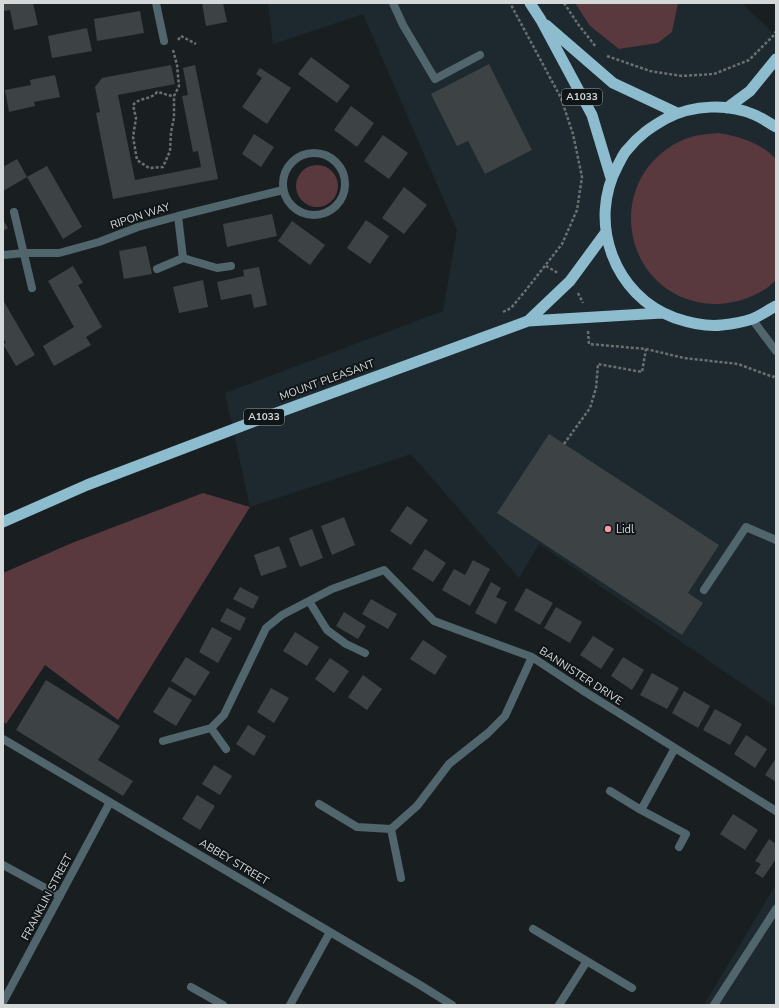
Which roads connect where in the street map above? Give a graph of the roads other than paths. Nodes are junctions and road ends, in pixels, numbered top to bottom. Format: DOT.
graph roads {
  1 [pos="156,3"];
  2 [pos="393,3"];
  3 [pos="530,3"];
  4 [pos="541,20"];
  5 [pos="164,41"];
  6 [pos="480,55"];
  7 [pos="776,59"];
  8 [pos="727,108"];
  9 [pos="677,113"];
  10 [pos="776,127"];
  11 [pos="611,178"];
  12 [pos="283,190"];
  13 [pos="14,212"];
  14 [pos="178,216"];
  15 [pos="606,232"];
  16 [pos="24,253"];
  17 [pos="3,255"];
  18 [pos="183,258"];
  19 [pos="231,266"];
  20 [pos="157,269"];
  21 [pos="32,288"];
  22 [pos="776,306"];
  23 [pos="662,313"];
  24 [pos="752,319"];
  25 [pos="528,321"];
  26 [pos="776,351"];
  27 [pos="3,522"];
  28 [pos="776,540"];
  29 [pos="704,590"];
  30 [pos="309,601"];
  31 [pos="365,653"];
  32 [pos="532,657"];
  33 [pos="210,728"];
  34 [pos="3,739"];
  35 [pos="164,742"];
  36 [pos="675,748"];
  37 [pos="226,750"];
  38 [pos="610,791"];
  39 [pos="110,802"];
  40 [pos="318,804"];
  41 [pos="642,810"];
  42 [pos="776,811"];
  43 [pos="391,829"];
  44 [pos="679,847"];
  45 [pos="3,866"];
  46 [pos="401,878"];
  47 [pos="60,896"];
  48 [pos="776,909"];
  49 [pos="533,929"];
  50 [pos="330,932"];
  51 [pos="587,961"];
  52 [pos="191,987"];
  53 [pos="632,988"];
  54 [pos="3,1002"];
  55 [pos="223,1005"];
  56 [pos="290,1005"];
  57 [pos="452,1005"];
  58 [pos="560,1005"];
  59 [pos="714,1005"];
  1 -- 5 [label="street"];
  2 -- 6 [label="street"];
  3 -- 4 [label="highway, A1033"];
  4 -- 9 [label="highway, A1033"];
  4 -- 11 [label="highway, A1033"];
  7 -- 8 [label="highway"];
  8 -- 9 [label="highway, A1033"];
  8 -- 10 [label="highway, A1033"];
  9 -- 11 [label="highway, A1033"];
  11 -- 15 [label="highway, A1033"];
  12 -- 12 [label="street"];
  12 -- 14 [label="street, RIPON WAY"];
  13 -- 16 [label="street"];
  14 -- 16 [label="street, RIPON WAY"];
  14 -- 18 [label="street"];
  15 -- 23 [label="highway, A1033"];
  15 -- 25 [label="highway, A1033"];
  16 -- 17 [label="street, RIPON WAY"];
  16 -- 21 [label="street"];
  18 -- 19 [label="street"];
  18 -- 20 [label="street"];
  22 -- 24 [label="highway, A1033"];
  23 -- 24 [label="highway, A1033"];
  23 -- 25 [label="highway, A1033"];
  24 -- 26 [label="street"];
  25 -- 27 [label="highway, MOUNT PLEASANT / A1033"];
  28 -- 29 [label="street"];
  30 -- 31 [label="street"];
  30 -- 32 [label="street, BANNISTER DRIVE"];
  30 -- 33 [label="street, BANNISTER DRIVE"];
  32 -- 36 [label="street, BANNISTER DRIVE"];
  32 -- 43 [label="street"];
  33 -- 35 [label="street, BANNISTER DRIVE"];
  33 -- 37 [label="street"];
  34 -- 39 [label="street, ABBEY STREET"];
  36 -- 41 [label="street"];
  36 -- 42 [label="street, BANNISTER DRIVE"];
  38 -- 41 [label="street"];
  39 -- 47 [label="street, FRANKLIN STREET"];
  39 -- 50 [label="street, ABBEY STREET"];
  40 -- 43 [label="street"];
  41 -- 44 [label="street"];
  43 -- 46 [label="street"];
  45 -- 47 [label="street"];
  47 -- 54 [label="street, FRANKLIN STREET"];
  48 -- 59 [label="street"];
  49 -- 51 [label="street"];
  50 -- 56 [label="street"];
  50 -- 57 [label="street, ABBEY STREET"];
  51 -- 53 [label="street"];
  51 -- 58 [label="street"];
  52 -- 55 [label="street"];
}
